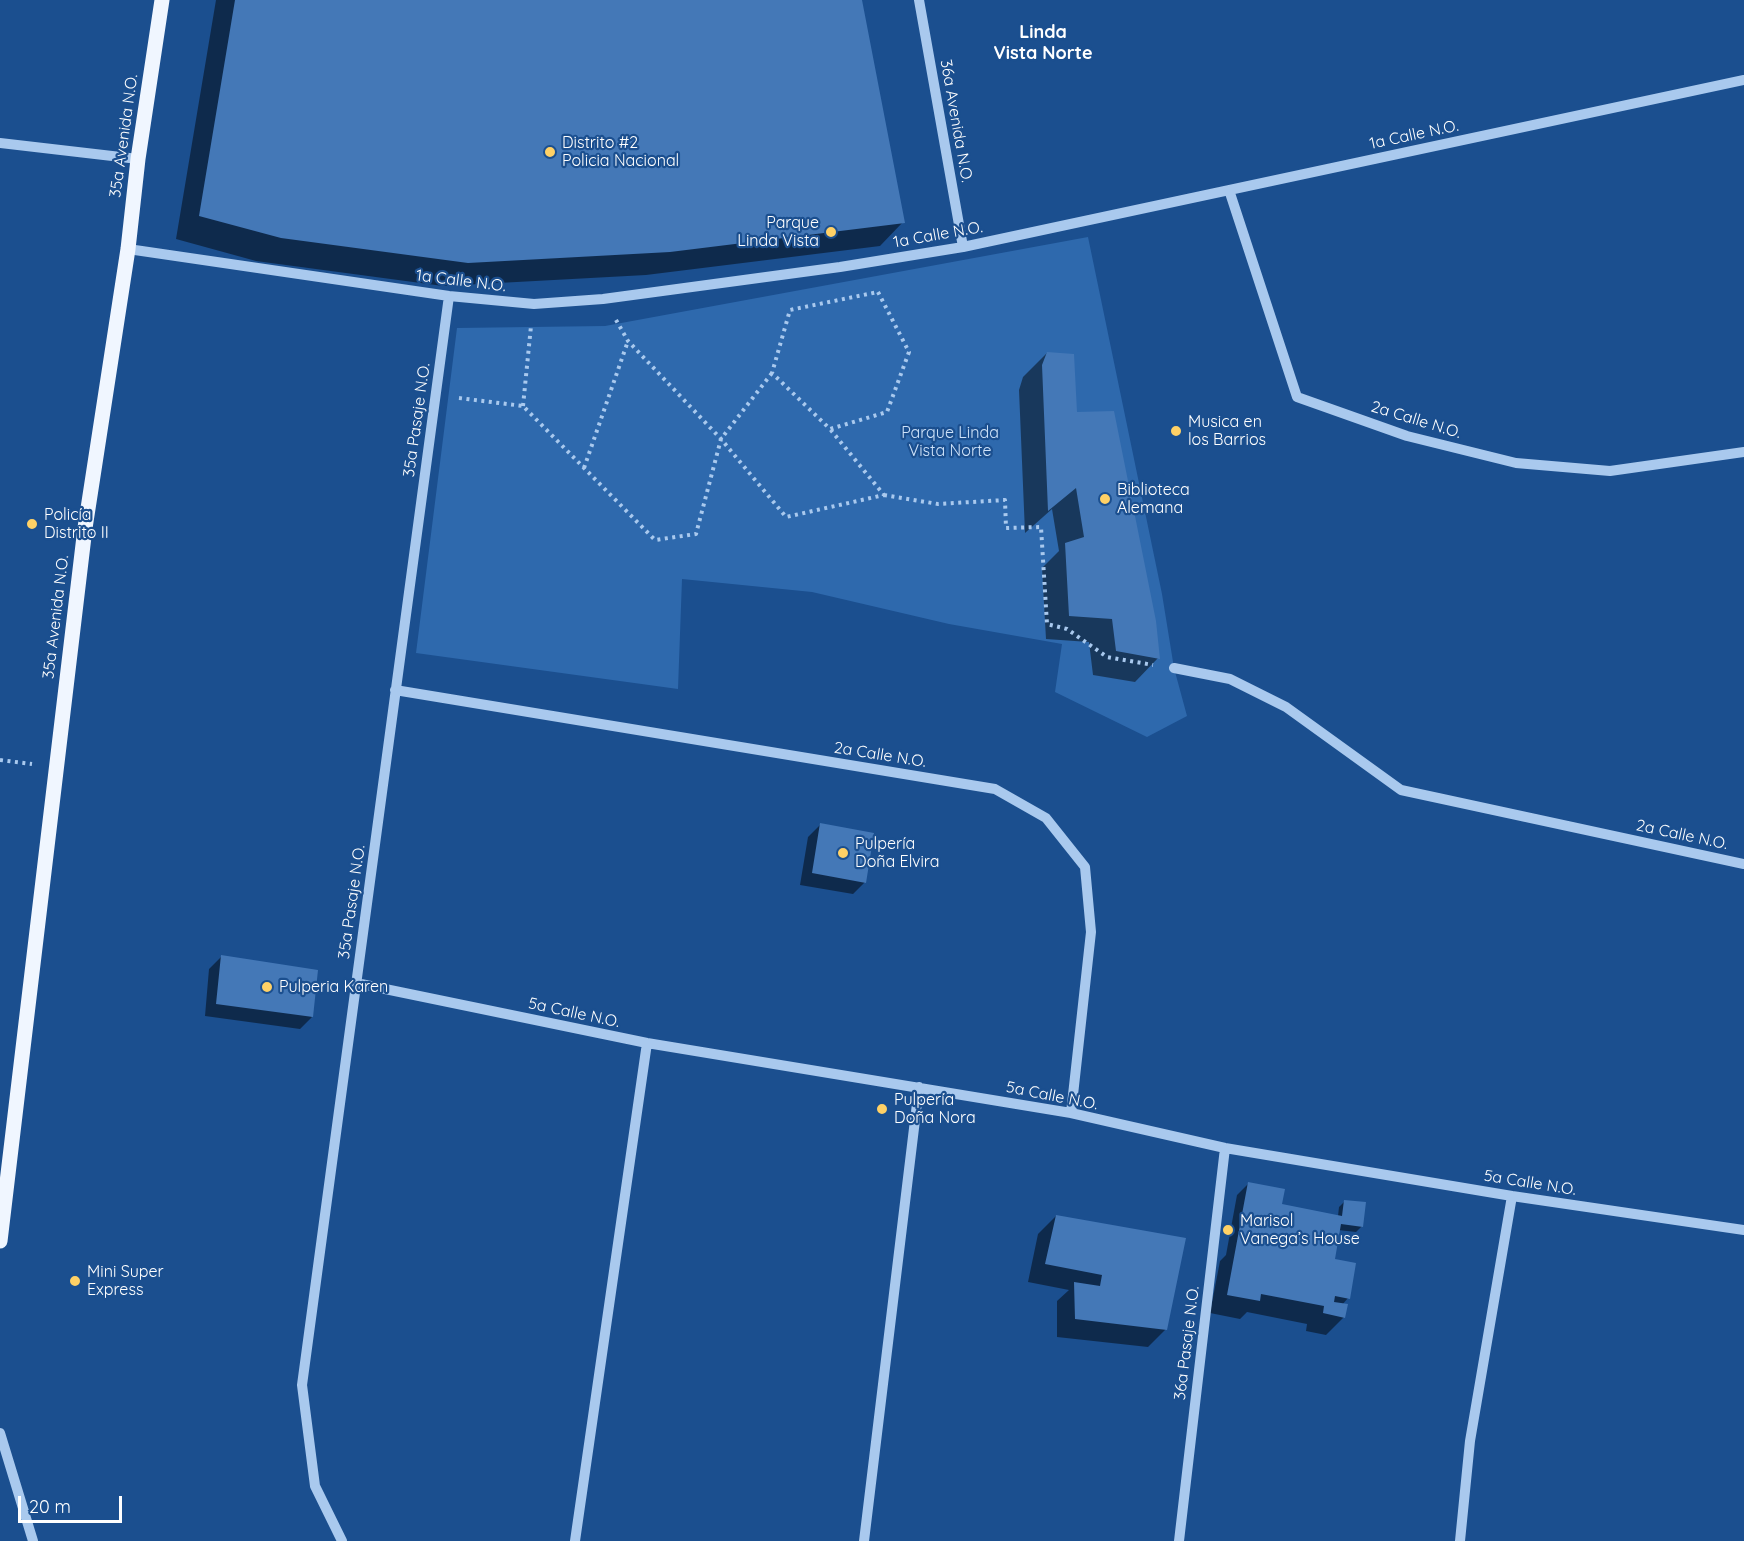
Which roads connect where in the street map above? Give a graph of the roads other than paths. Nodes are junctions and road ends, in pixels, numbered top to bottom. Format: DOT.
graph roads {
  1 [pos="162,0"];
  2 [pos="919,0"];
  3 [pos="1744,80"];
  4 [pos="0,143"];
  5 [pos="138,159"];
  6 [pos="1229,190"];
  7 [pos="963,246"];
  8 [pos="128,249"];
  9 [pos="449,296"];
  10 [pos="1744,452"];
  11 [pos="1174,668"];
  12 [pos="395,690"];
  13 [pos="1744,864"];
  14 [pos="356,983"];
  15 [pos="647,1043"];
  16 [pos="919,1087"];
  17 [pos="1071,1113"];
  18 [pos="1225,1148"];
  19 [pos="1512,1196"];
  20 [pos="1744,1230"];
  21 [pos="0,1240"];
  22 [pos="0,1433"];
  23 [pos="33,1541"];
  24 [pos="342,1541"];
  25 [pos="574,1541"];
  26 [pos="864,1541"];
  27 [pos="1179,1541"];
  28 [pos="1460,1541"];
  1 -- 5 [label="main road, 35a Avenida N.O."];
  2 -- 7 [label="street, 36a Avenida N.O."];
  3 -- 6 [label="street, 1a Calle N.O."];
  4 -- 5 [label="street"];
  5 -- 8 [label="main road, 35a Avenida N.O."];
  6 -- 7 [label="street, 1a Calle N.O."];
  6 -- 10 [label="street, 2a Calle N.O."];
  7 -- 9 [label="street, 1a Calle N.O."];
  8 -- 9 [label="street, 1a Calle N.O."];
  8 -- 21 [label="main road, 35a Avenida N.O."];
  9 -- 12 [label="street, 35a Pasaje N.O."];
  11 -- 13 [label="street, 2a Calle N.O."];
  12 -- 14 [label="street, 35a Pasaje N.O."];
  12 -- 17 [label="street, 2a Calle N.O."];
  14 -- 15 [label="street, 5a Calle N.O."];
  14 -- 24 [label="street, 35a Pasaje N.O."];
  15 -- 16 [label="street, 5a Calle N.O."];
  15 -- 25 [label="street"];
  16 -- 17 [label="street, 5a Calle N.O."];
  16 -- 26 [label="street"];
  17 -- 18 [label="street, 5a Calle N.O."];
  18 -- 19 [label="street, 5a Calle N.O."];
  18 -- 27 [label="street, 36a Pasaje N.O."];
  19 -- 20 [label="street, 5a Calle N.O."];
  19 -- 28 [label="street"];
  22 -- 23 [label="street"];
}
